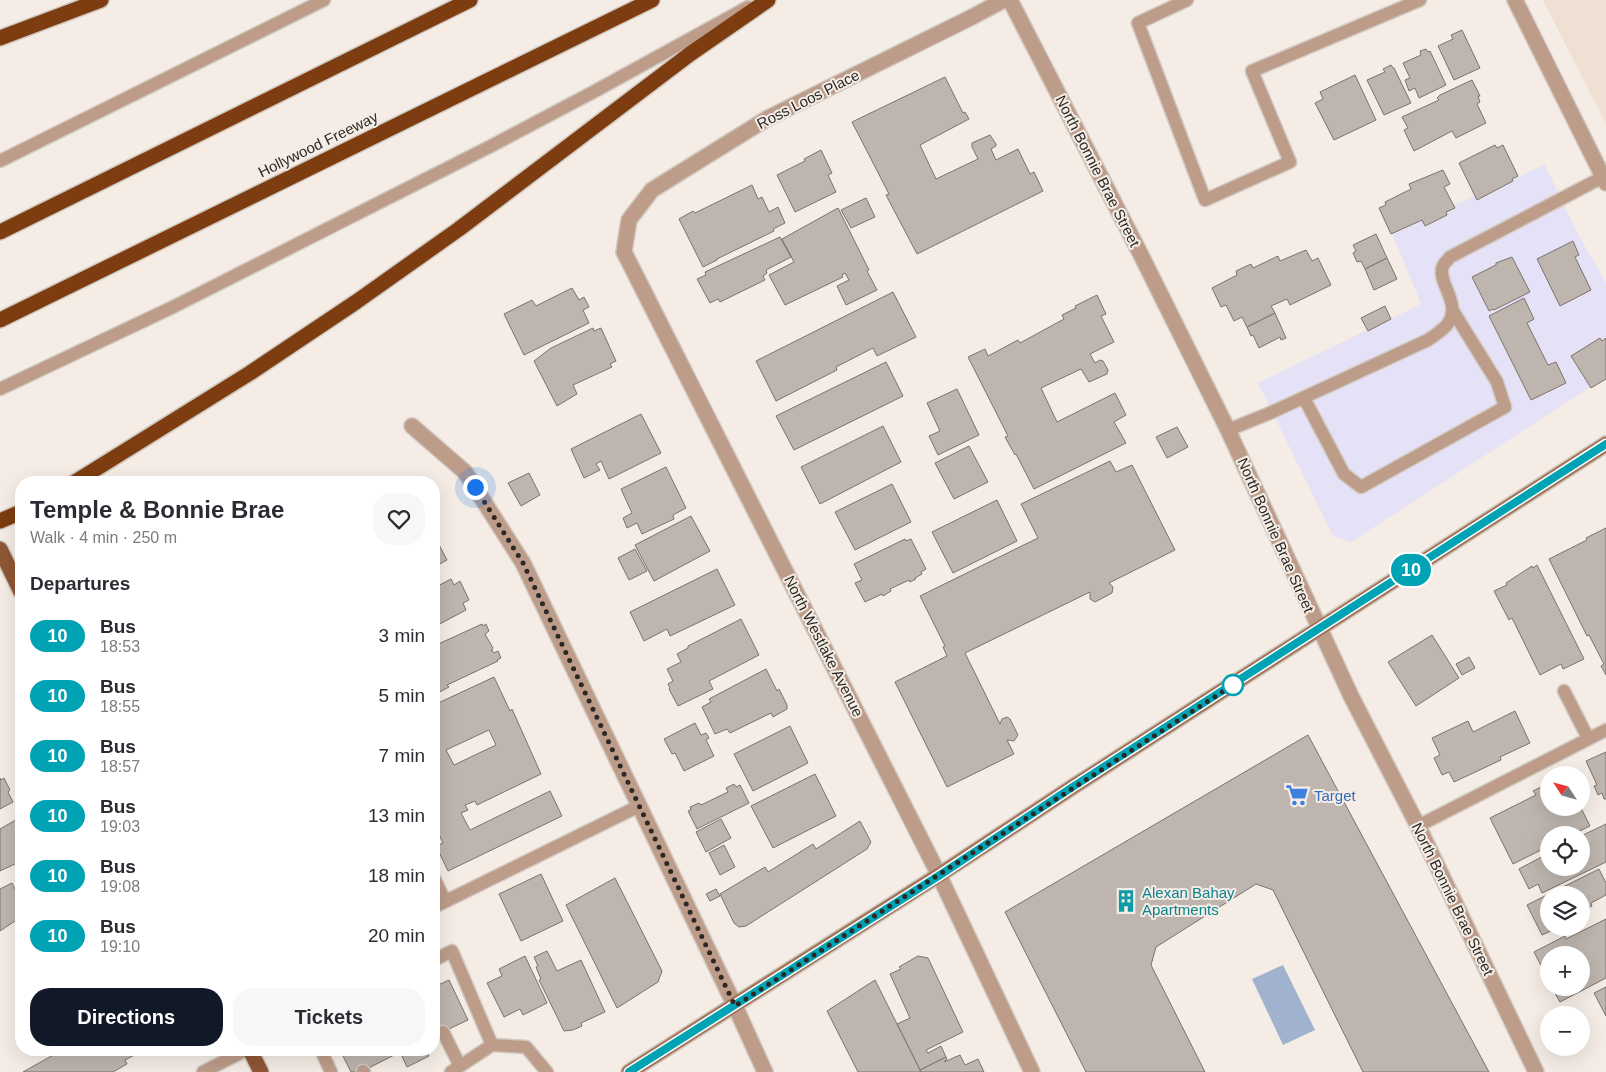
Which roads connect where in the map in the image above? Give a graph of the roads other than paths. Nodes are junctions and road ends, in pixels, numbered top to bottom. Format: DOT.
graph roads {
  1 [pos="101,0"];
  2 [pos="324,0"];
  3 [pos="470,0"];
  4 [pos="652,0"];
  5 [pos="760,0"];
  6 [pos="768,0"];
  7 [pos="1004,0"];
  8 [pos="1010,0"];
  9 [pos="1186,0"];
  10 [pos="1420,0"];
  11 [pos="1515,0"];
  12 [pos="0,38"];
  13 [pos="0,161"];
  14 [pos="1605,180"];
  15 [pos="629,220"];
  16 [pos="0,232"];
  17 [pos="1453,311"];
  18 [pos="0,320"];
  19 [pos="3,388"];
  20 [pos="1304,398"];
  21 [pos="412,426"];
  22 [pos="1228,430"];
  23 [pos="1606,444"];
  24 [pos="85,476"];
  25 [pos="15,515"];
  26 [pos="0,521"];
  27 [pos="0,549"];
  28 [pos="15,580"];
  29 [pos="1319,630"];
  30 [pos="1564,691"];
  31 [pos="1606,730"];
  32 [pos="1588,738"];
  33 [pos="639,806"];
  34 [pos="1418,826"];
  35 [pos="940,875"];
  36 [pos="440,904"];
  37 [pos="440,957"];
  38 [pos="735,1006"];
  39 [pos="443,1032"];
  40 [pos="492,1045"];
  41 [pos="236,1056"];
  42 [pos="252,1056"];
  43 [pos="324,1056"];
  44 [pos="456,1069"];
  45 [pos="203,1072"];
  46 [pos="261,1072"];
  47 [pos="331,1072"];
  48 [pos="547,1072"];
  49 [pos="629,1072"];
  50 [pos="765,1072"];
  51 [pos="1032,1072"];
  52 [pos="1536,1072"];
  1 -- 12 [label="highway"];
  2 -- 13 [label="lane"];
  3 -- 16 [label="highway"];
  4 -- 18 [label="highway, Hollywood Freeway"];
  5 -- 19 [label="lane"];
  6 -- 24 [label="highway"];
  7 -- 15 [label="street, Ross Loos Place"];
  8 -- 22 [label="street, North Bonnie Brae Street"];
  9 -- 10 [label="lane"];
  11 -- 14 [label="street"];
  14 -- 17 [label="lane"];
  15 -- 35 [label="street, North Westlake Avenue"];
  17 -- 20 [label="lane"];
  17 -- 20 [label="lane"];
  20 -- 22 [label="lane"];
  21 -- 33 [label="street"];
  22 -- 29 [label="street, North Bonnie Brae Street"];
  23 -- 29 [label="main road"];
  25 -- 26 [label="highway"];
  27 -- 28 [label="main road"];
  29 -- 34 [label="street, North Bonnie Brae Street"];
  29 -- 35 [label="main road"];
  30 -- 32 [label="lane"];
  31 -- 32 [label="lane"];
  32 -- 34 [label="lane"];
  33 -- 36 [label="lane"];
  33 -- 38 [label="street"];
  34 -- 52 [label="street, North Bonnie Brae Street"];
  35 -- 38 [label="main road"];
  35 -- 51 [label="street, North Westlake Avenue"];
  37 -- 40 [label="lane"];
  38 -- 49 [label="main road"];
  38 -- 50 [label="street"];
  39 -- 44 [label="lane"];
  40 -- 44 [label="lane"];
  40 -- 48 [label="lane"];
  41 -- 45 [label="lane"];
  42 -- 46 [label="main road"];
  43 -- 47 [label="lane"];
}
